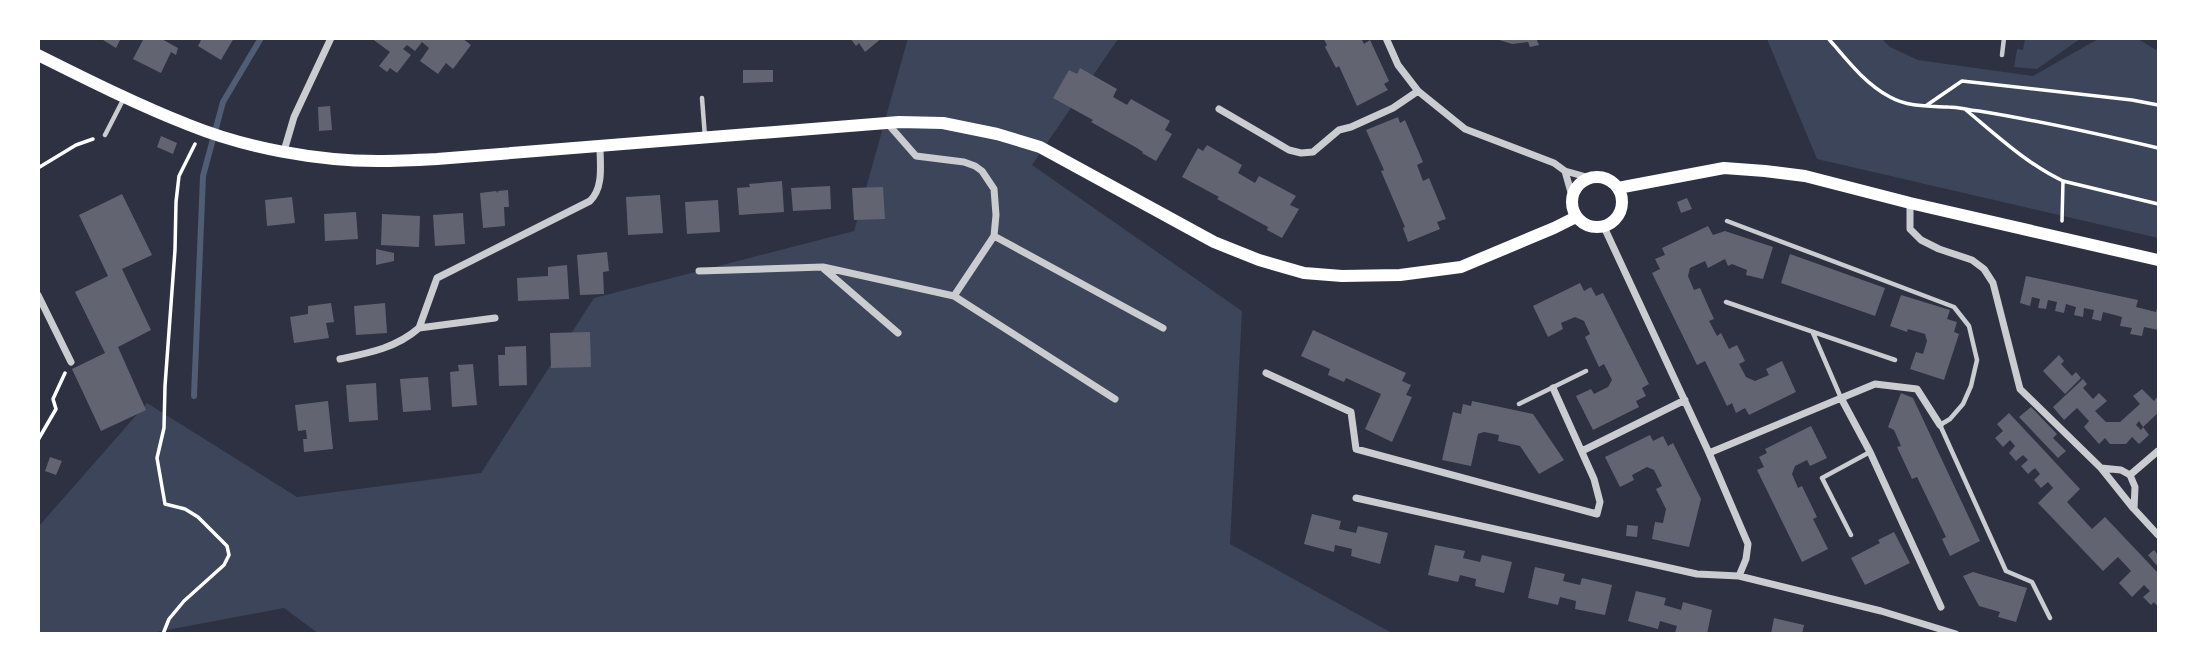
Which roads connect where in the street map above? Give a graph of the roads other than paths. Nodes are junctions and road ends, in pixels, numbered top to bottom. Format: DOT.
graph roads {
  1 [pos="331,38"];
  2 [pos="1386,38"];
  3 [pos="2004,38"];
  4 [pos="38,55"];
  5 [pos="2001,55"];
  6 [pos="1418,91"];
  7 [pos="124,97"];
  8 [pos="702,98"];
  9 [pos="1219,109"];
  10 [pos="887,123"];
  11 [pos="105,135"];
  12 [pos="705,138"];
  13 [pos="600,146"];
  14 [pos="284,151"];
  15 [pos="1565,171"];
  16 [pos="1590,178"];
  17 [pos="1618,188"];
  18 [pos="1572,195"];
  19 [pos="1910,203"];
  20 [pos="1576,217"];
  21 [pos="1727,221"];
  22 [pos="1604,227"];
  23 [pos="995,236"];
  24 [pos="2158,260"];
  25 [pos="822,267"];
  26 [pos="699,271"];
  27 [pos="38,295"];
  28 [pos="954,296"];
  29 [pos="1726,302"];
  30 [pos="495,318"];
  31 [pos="419,328"];
  32 [pos="1163,328"];
  33 [pos="898,332"];
  34 [pos="1812,332"];
  35 [pos="340,359"];
  36 [pos="1895,360"];
  37 [pos="71,362"];
  38 [pos="1586,371"];
  39 [pos="1266,373"];
  40 [pos="1553,388"];
  41 [pos="1842,398"];
  42 [pos="1115,399"];
  43 [pos="1685,400"];
  44 [pos="1519,404"];
  45 [pos="1940,425"];
  46 [pos="1582,451"];
  47 [pos="2158,451"];
  48 [pos="1870,452"];
  49 [pos="1709,453"];
  50 [pos="2101,468"];
  51 [pos="2130,475"];
  52 [pos="1356,498"];
  53 [pos="2134,509"];
  54 [pos="1851,535"];
  55 [pos="2158,535"];
  56 [pos="1739,576"];
  57 [pos="1941,607"];
  58 [pos="2050,618"];
  59 [pos="1956,634"];
  1 -- 14 [label="street"];
  2 -- 6 [label="street"];
  3 -- 5 [label="lane"];
  4 -- 7 [label="main road"];
  6 -- 9 [label="street"];
  6 -- 15 [label="street"];
  7 -- 11 [label="lane"];
  7 -- 14 [label="main road"];
  8 -- 12 [label="lane"];
  10 -- 12 [label="main road"];
  10 -- 20 [label="main road"];
  10 -- 23 [label="street"];
  12 -- 13 [label="main road"];
  13 -- 14 [label="main road"];
  13 -- 31 [label="street"];
  15 -- 16 [label="street"];
  15 -- 18 [label="street"];
  16 -- 17 [label="main road"];
  16 -- 18 [label="main road"];
  17 -- 19 [label="main road"];
  17 -- 22 [label="main road"];
  18 -- 20 [label="main road"];
  19 -- 24 [label="main road"];
  19 -- 50 [label="street"];
  20 -- 22 [label="main road"];
  21 -- 45 [label="lane"];
  22 -- 43 [label="street"];
  23 -- 28 [label="street"];
  23 -- 32 [label="street"];
  25 -- 26 [label="street"];
  25 -- 28 [label="street"];
  25 -- 33 [label="street"];
  27 -- 37 [label="street"];
  28 -- 42 [label="street"];
  29 -- 34 [label="lane"];
  30 -- 31 [label="street"];
  31 -- 35 [label="street"];
  34 -- 36 [label="lane"];
  34 -- 41 [label="lane"];
  38 -- 40 [label="lane"];
  39 -- 46 [label="street"];
  40 -- 44 [label="lane"];
  40 -- 46 [label="street"];
  41 -- 45 [label="street"];
  41 -- 48 [label="street"];
  41 -- 49 [label="street"];
  43 -- 46 [label="street"];
  43 -- 49 [label="street"];
  45 -- 58 [label="lane"];
  47 -- 51 [label="street"];
  48 -- 54 [label="lane"];
  48 -- 57 [label="street"];
  49 -- 56 [label="street"];
  50 -- 51 [label="street"];
  50 -- 53 [label="street"];
  51 -- 53 [label="street"];
  52 -- 56 [label="street"];
  53 -- 55 [label="street"];
  56 -- 59 [label="street"];
}
